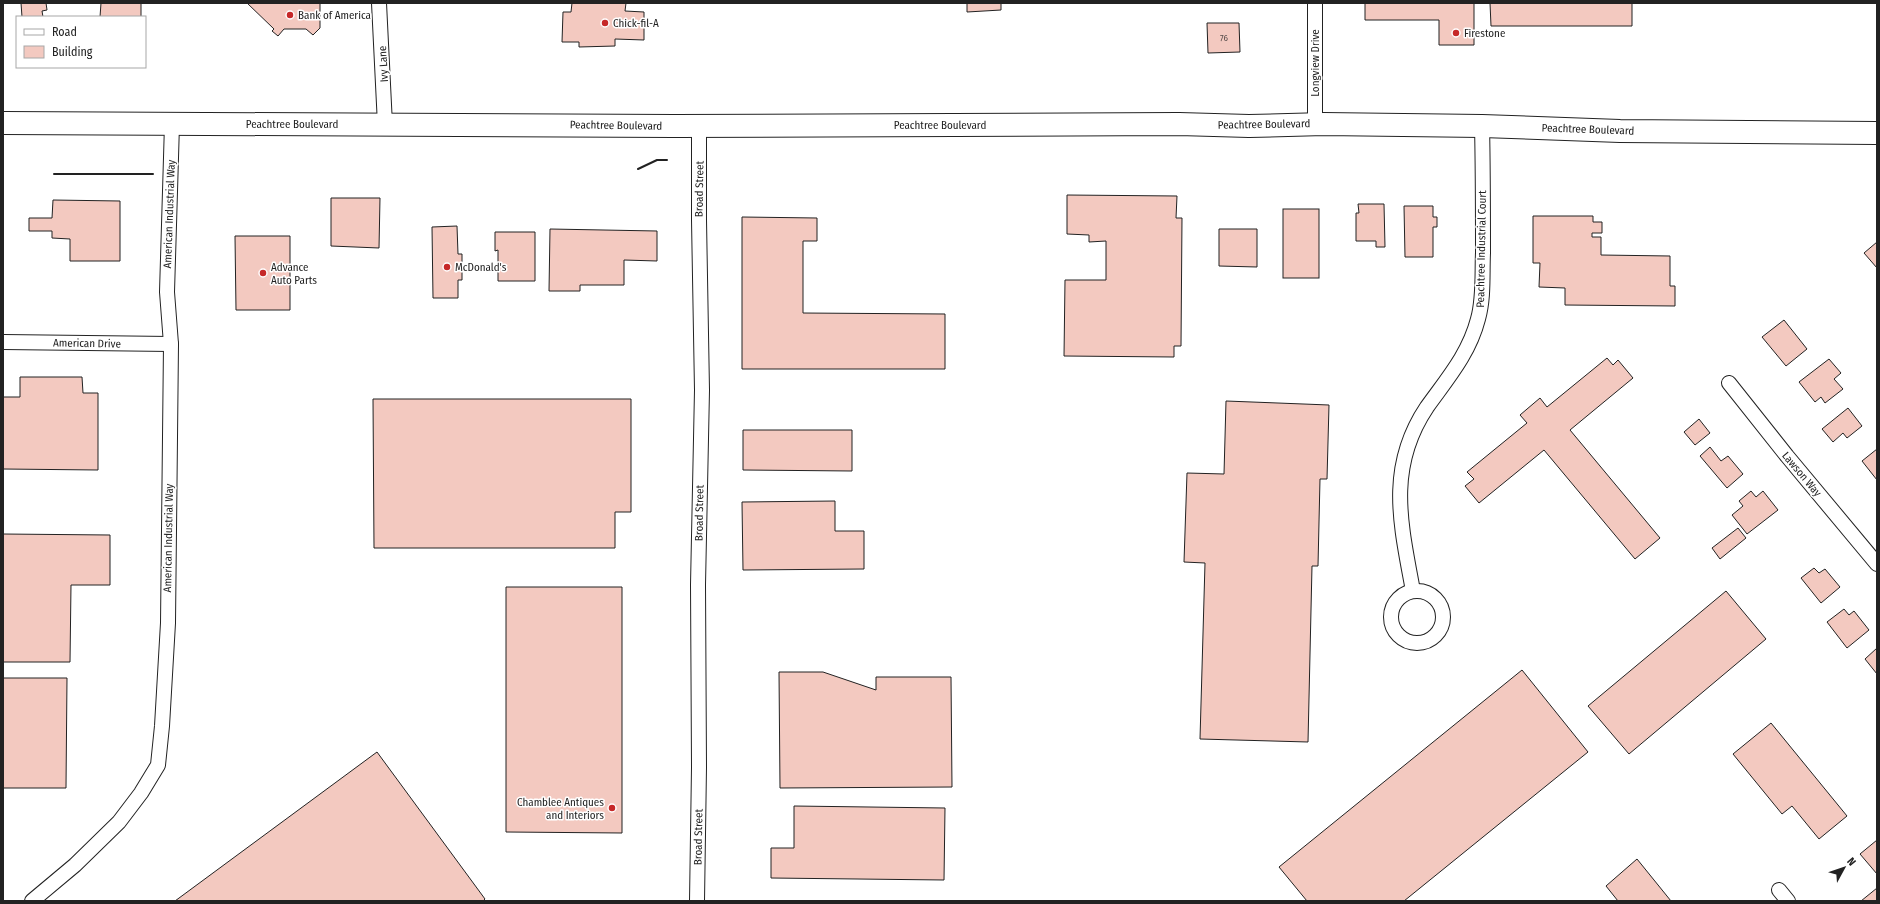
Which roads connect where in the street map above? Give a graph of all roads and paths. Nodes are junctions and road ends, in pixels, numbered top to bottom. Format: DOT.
graph roads {
  1 [pos="379,3"];
  2 [pos="1315,3"];
  3 [pos="3,123"];
  4 [pos="172,124"];
  5 [pos="1315,124"];
  6 [pos="385,125"];
  7 [pos="699,126"];
  8 [pos="1482,126"];
  9 [pos="1877,133"];
  10 [pos="3,342"];
  11 [pos="171,344"];
  12 [pos="1729,383"];
  13 [pos="1877,564"];
  14 [pos="1413,592"];
  15 [pos="1779,890"];
  16 [pos="32,901"];
  17 [pos="697,901"];
  18 [pos="1788,901"];
  1 -- 6 [label="street, Ivy Lane"];
  2 -- 5 [label="street, Longview Drive"];
  3 -- 4 [label="highway, Peachtree Boulevard"];
  4 -- 6 [label="highway, Peachtree Boulevard"];
  4 -- 11 [label="street, American Industrial Way"];
  5 -- 7 [label="highway, Peachtree Boulevard"];
  5 -- 8 [label="highway, Peachtree Boulevard"];
  6 -- 7 [label="highway, Peachtree Boulevard"];
  7 -- 17 [label="street, Broad Street"];
  8 -- 9 [label="highway, Peachtree Boulevard"];
  8 -- 14 [label="street, Peachtree Industrial Court"];
  10 -- 11 [label="street, American Drive"];
  11 -- 16 [label="street, American Industrial Way"];
  12 -- 13 [label="street, Lawson Way"];
  15 -- 18 [label="street"];
}
